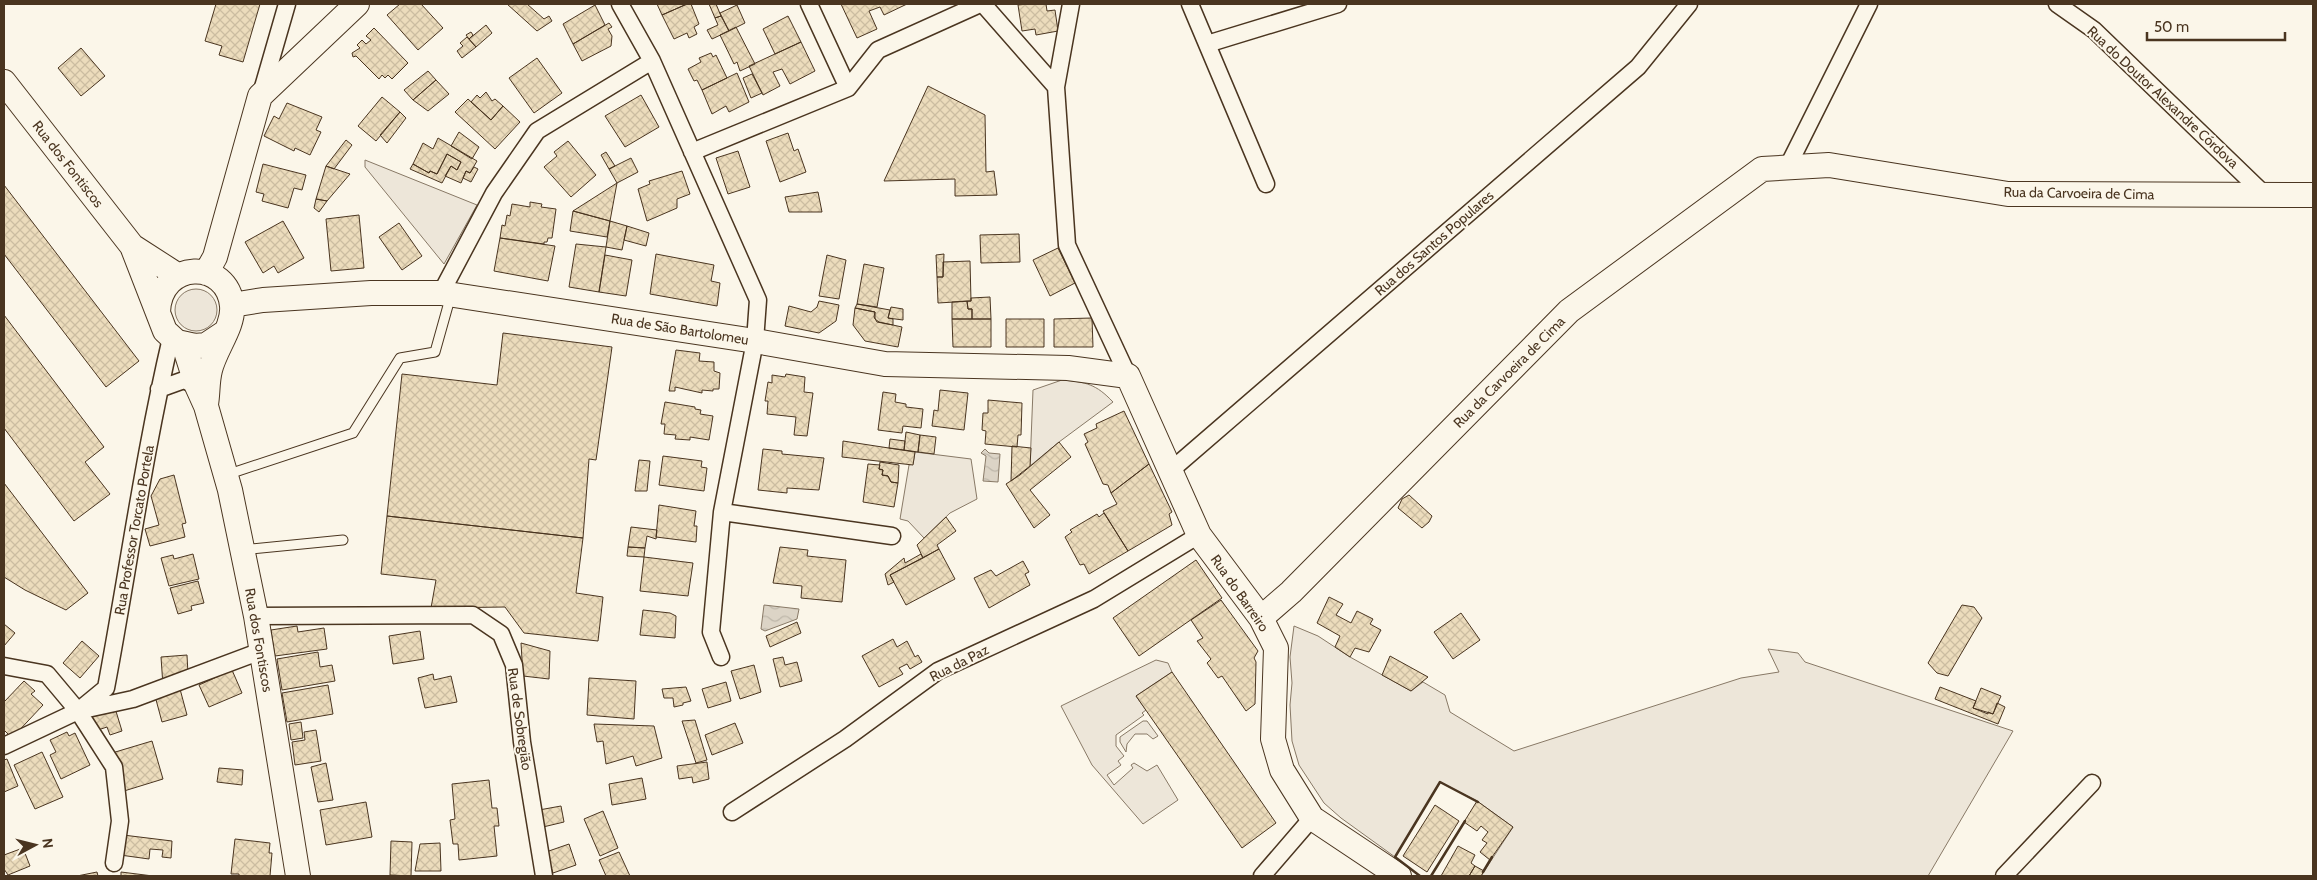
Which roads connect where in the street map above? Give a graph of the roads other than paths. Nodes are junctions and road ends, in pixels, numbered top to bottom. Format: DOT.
graph roads {
  1 [pos="287,4"];
  2 [pos="357,4"];
  3 [pos="620,4"];
  4 [pos="809,4"];
  5 [pos="981,4"];
  6 [pos="1071,4"];
  7 [pos="1190,4"];
  8 [pos="1338,4"];
  9 [pos="1688,4"];
  10 [pos="1869,4"];
  11 [pos="2057,4"];
  12 [pos="1207,44"];
  13 [pos="652,61"];
  14 [pos="4,82"];
  15 [pos="1056,87"];
  16 [pos="848,88"];
  17 [pos="260,96"];
  18 [pos="692,152"];
  19 [pos="1787,168"];
  20 [pos="1266,184"];
  21 [pos="2265,195"];
  22 [pos="2313,195"];
  23 [pos="132,246"];
  24 [pos="206,272"];
  25 [pos="177,275"];
  26 [pos="446,294"];
  27 [pos="232,305"];
  28 [pos="158,312"];
  29 [pos="224,332"];
  30 [pos="755,340"];
  31 [pos="178,341"];
  32 [pos="1128,376"];
  33 [pos="159,389"];
  34 [pos="202,396"];
  35 [pos="1169,472"];
  36 [pos="226,475"];
  37 [pos="722,512"];
  38 [pos="1199,535"];
  39 [pos="892,536"];
  40 [pos="343,540"];
  41 [pos="242,550"];
  42 [pos="256,616"];
  43 [pos="1261,618"];
  44 [pos="261,651"];
  45 [pos="721,657"];
  46 [pos="4,666"];
  47 [pos="78,711"];
  48 [pos="4,746"];
  49 [pos="2092,783"];
  50 [pos="732,812"];
  51 [pos="1312,818"];
  52 [pos="114,863"];
  53 [pos="298,876"];
  54 [pos="544,876"];
  55 [pos="1262,876"];
  56 [pos="1399,876"];
  57 [pos="2004,876"];
  1 -- 17 [label="street"];
  2 -- 17 [label="street"];
  3 -- 13 [label="street"];
  4 -- 16 [label="street"];
  5 -- 15 [label="street"];
  5 -- 16 [label="street"];
  6 -- 15 [label="street"];
  7 -- 12 [label="street"];
  8 -- 12 [label="street"];
  9 -- 35 [label="street, Rua dos Santos Populares"];
  10 -- 19 [label="street"];
  11 -- 21 [label="street, Rua do Doutor Alexandre Córdova"];
  12 -- 20 [label="street"];
  13 -- 18 [label="street"];
  13 -- 26 [label="street"];
  14 -- 23 [label="street, Rua dos Fontiscos"];
  15 -- 32 [label="street"];
  16 -- 18 [label="street"];
  17 -- 24 [label="street"];
  18 -- 30 [label="street"];
  19 -- 21 [label="street, Rua da Carvoeira de Cima"];
  19 -- 43 [label="street, Rua da Carvoeira de Cima"];
  21 -- 22 [label="street, Rua da Carvoeira de Cima"];
  23 -- 25 [label="street"];
  23 -- 28 [label="street"];
  24 -- 25 [label="street"];
  24 -- 27 [label="street"];
  25 -- 28 [label="street"];
  26 -- 27 [label="street, Rua de São Bartolomeu"];
  26 -- 30 [label="street, Rua de São Bartolomeu"];
  26 -- 36 [label="lane"];
  27 -- 29 [label="street"];
  28 -- 31 [label="street"];
  29 -- 31 [label="street"];
  29 -- 34 [label="street"];
  30 -- 32 [label="street, Rua de São Bartolomeu"];
  30 -- 37 [label="street"];
  31 -- 33 [label="street, Rua Professor Torcato Portela"];
  31 -- 34 [label="street, Rua dos Fontiscos"];
  32 -- 35 [label="street, Rua do Barreiro"];
  33 -- 34 [label="street"];
  33 -- 47 [label="street, Rua Professor Torcato Portela"];
  34 -- 36 [label="street, Rua dos Fontiscos"];
  35 -- 38 [label="street, Rua do Barreiro"];
  36 -- 41 [label="street, Rua dos Fontiscos"];
  37 -- 39 [label="street"];
  37 -- 45 [label="street"];
  38 -- 43 [label="street, Rua do Barreiro"];
  38 -- 50 [label="street, Rua da Paz"];
  40 -- 41 [label="lane"];
  41 -- 42 [label="street, Rua dos Fontiscos"];
  42 -- 44 [label="street, Rua dos Fontiscos"];
  42 -- 54 [label="street, Rua de Sobregião"];
  43 -- 51 [label="street, Rua do Barreiro"];
  44 -- 47 [label="street"];
  44 -- 53 [label="street, Rua dos Fontiscos"];
  46 -- 47 [label="street"];
  47 -- 48 [label="street"];
  47 -- 52 [label="street"];
  49 -- 57 [label="street"];
  51 -- 55 [label="street"];
  51 -- 56 [label="street"];
}
